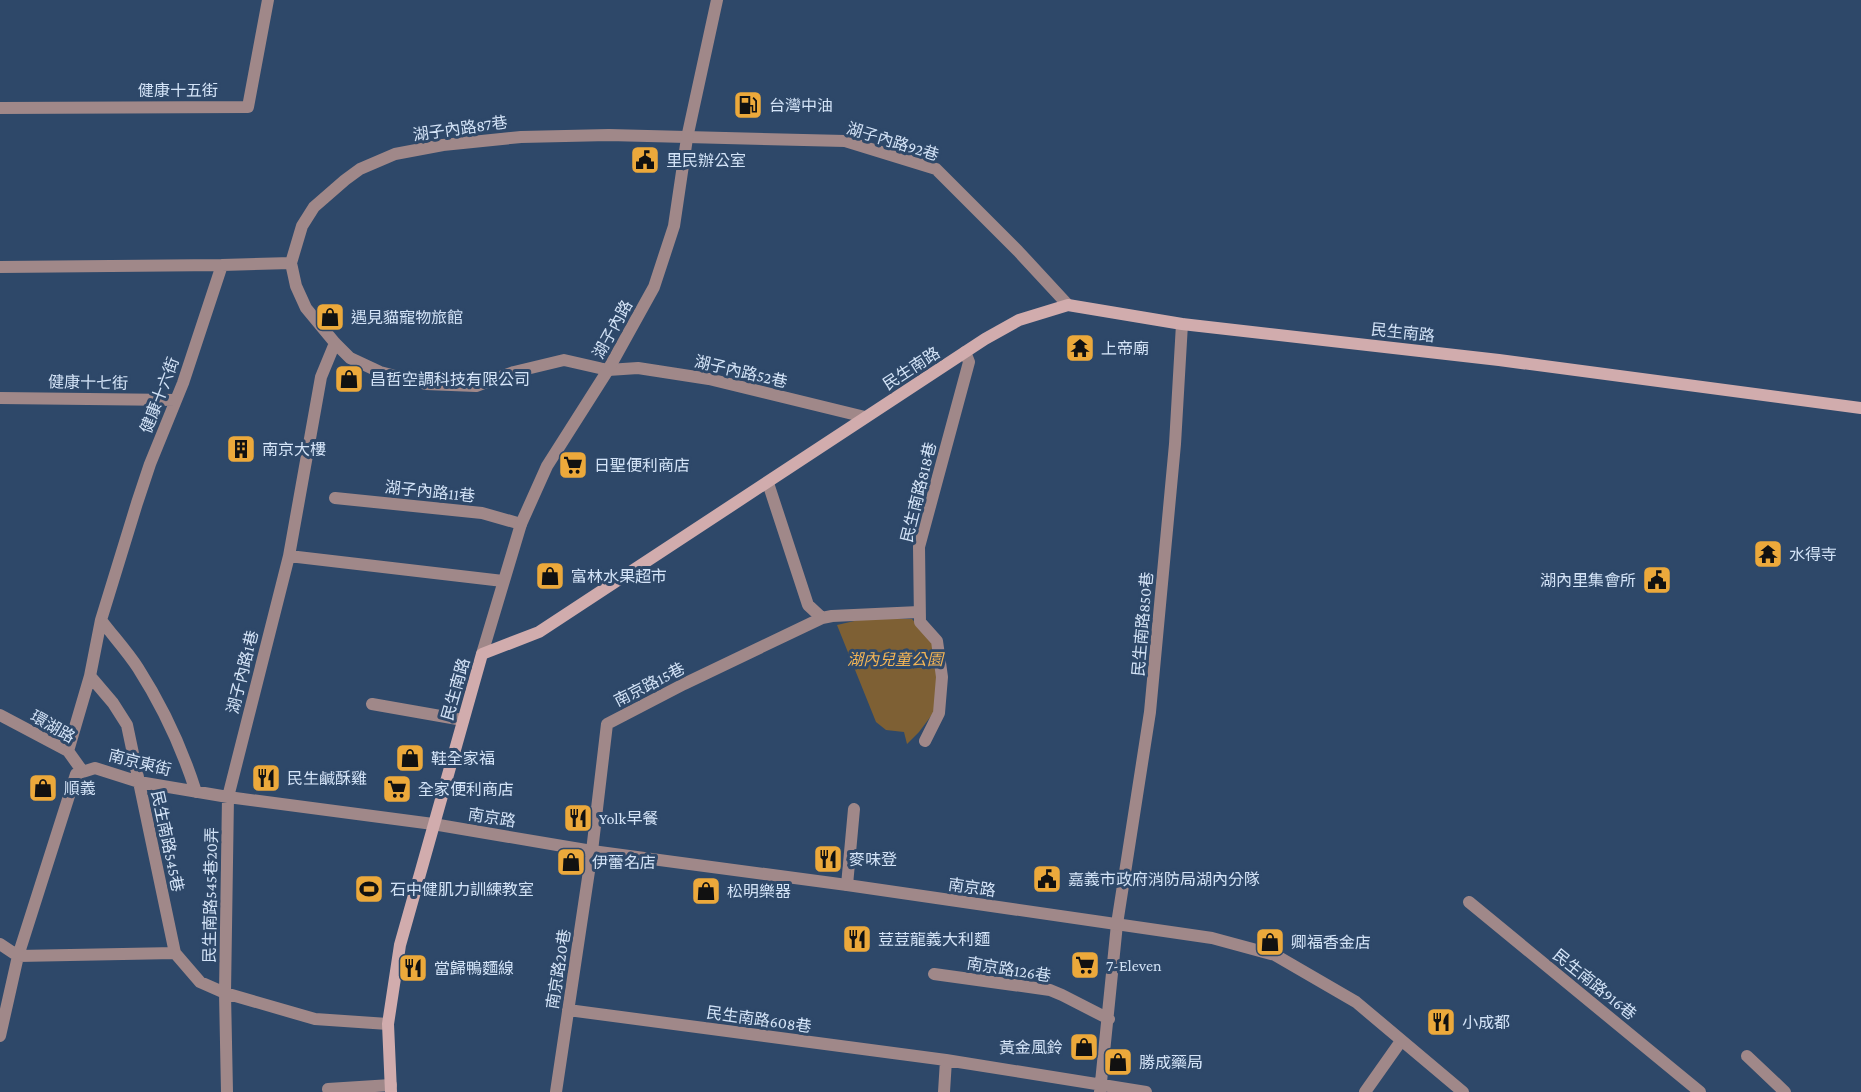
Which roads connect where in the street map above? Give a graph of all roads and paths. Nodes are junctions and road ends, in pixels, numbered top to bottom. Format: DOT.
graph roads {
  1 [pos="268,0"];
  2 [pos="717,0"];
  3 [pos="0,108"];
  4 [pos="687,138"];
  5 [pos="291,263"];
  6 [pos="222,265"];
  7 [pos="0,267"];
  8 [pos="1068,305"];
  9 [pos="1182,324"];
  10 [pos="335,343"];
  11 [pos="965,352"];
  12 [pos="608,370"];
  13 [pos="0,398"];
  14 [pos="176,400"];
  15 [pos="1861,408"];
  16 [pos="865,417"];
  17 [pos="768,483"];
  18 [pos="335,498"];
  19 [pos="520,524"];
  20 [pos="289,556"];
  21 [pos="503,581"];
  22 [pos="920,612"];
  23 [pos="822,618"];
  24 [pos="101,620"];
  25 [pos="482,654"];
  26 [pos="90,676"];
  27 [pos="372,704"];
  28 [pos="0,715"];
  29 [pos="463,720"];
  30 [pos="925,741"];
  31 [pos="68,751"];
  32 [pos="84,772"];
  33 [pos="139,782"];
  34 [pos="196,792"];
  35 [pos="228,797"];
  36 [pos="854,809"];
  37 [pos="432,824"];
  38 [pos="592,851"];
  39 [pos="847,885"];
  40 [pos="1469,902"];
  41 [pos="1117,924"];
  42 [pos="0,944"];
  43 [pos="176,953"];
  44 [pos="18,956"];
  45 [pos="934,974"];
  46 [pos="225,993"];
  47 [pos="568,1010"];
  48 [pos="1109,1020"];
  49 [pos="388,1024"];
  50 [pos="0,1036"];
  51 [pos="1401,1041"];
  52 [pos="1747,1056"];
  53 [pos="946,1060"];
  54 [pos="1101,1088"];
  55 [pos="328,1089"];
  56 [pos="391,1089"];
  57 [pos="227,1092"];
  58 [pos="556,1092"];
  59 [pos="944,1092"];
  60 [pos="1146,1092"];
  61 [pos="1365,1092"];
  62 [pos="1463,1092"];
  63 [pos="1700,1092"];
  64 [pos="1785,1092"];
  1 -- 3 [label="street, 健康十五街"];
  2 -- 4 [label="street, 湖子內路"];
  4 -- 5 [label="street, 湖子內路87巷"];
  4 -- 8 [label="street, 湖子內路92巷"];
  4 -- 12 [label="street, 湖子內路"];
  5 -- 6 [label="street"];
  5 -- 10 [label="street, 湖子內路52巷"];
  6 -- 7 [label="street"];
  6 -- 14 [label="street, 健康十六街"];
  8 -- 9 [label="main road, 民生南路"];
  8 -- 11 [label="main road, 民生南路"];
  9 -- 15 [label="main road, 民生南路"];
  9 -- 41 [label="street, 民生南路850巷"];
  10 -- 12 [label="street, 湖子內路52巷"];
  10 -- 20 [label="street, 湖子內路1巷"];
  11 -- 16 [label="main road, 民生南路"];
  11 -- 22 [label="street, 民生南路818巷"];
  12 -- 16 [label="street, 湖子內路52巷"];
  12 -- 19 [label="street, 湖子內路"];
  13 -- 14 [label="street, 健康十七街"];
  14 -- 24 [label="street, 健康十六街"];
  16 -- 17 [label="main road, 民生南路"];
  17 -- 23 [label="street"];
  17 -- 25 [label="main road, 民生南路"];
  18 -- 19 [label="street, 湖子內路11巷"];
  19 -- 21 [label="street, 湖子內路"];
  20 -- 21 [label="street"];
  20 -- 35 [label="street, 湖子內路1巷"];
  21 -- 25 [label="street, 湖子內路"];
  22 -- 23 [label="street, 南京路15巷"];
  22 -- 30 [label="street, 民生南路818巷"];
  23 -- 38 [label="street, 南京路15巷"];
  24 -- 26 [label="street, 健康十六街"];
  24 -- 34 [label="street"];
  25 -- 29 [label="main road, 民生南路"];
  26 -- 31 [label="street, 健康十六街"];
  26 -- 33 [label="street, 民生南路545巷"];
  27 -- 29 [label="street"];
  28 -- 31 [label="street, 環湖路"];
  29 -- 37 [label="main road, 民生南路"];
  31 -- 32 [label="street, 環湖路"];
  32 -- 33 [label="street, 南京東街"];
  32 -- 44 [label="street, 南京東街"];
  33 -- 34 [label="street, 南京東街"];
  33 -- 43 [label="street, 民生南路545巷"];
  34 -- 35 [label="street, 南京東街"];
  35 -- 37 [label="street, 南京東街"];
  35 -- 46 [label="street, 民生南路545巷20弄"];
  36 -- 39 [label="street"];
  37 -- 38 [label="street, 南京路"];
  37 -- 49 [label="main road, 民生南路"];
  38 -- 39 [label="street, 南京路"];
  38 -- 47 [label="street, 南京路20巷"];
  39 -- 41 [label="street, 南京路"];
  40 -- 63 [label="street, 民生南路916巷"];
  41 -- 48 [label="street"];
  41 -- 51 [label="street, 南京路"];
  42 -- 44 [label="street"];
  43 -- 44 [label="street"];
  43 -- 46 [label="street, 民生南路545巷"];
  44 -- 50 [label="street, 南京東街"];
  45 -- 48 [label="street, 南京路126巷"];
  46 -- 49 [label="street, 民生南路545巷"];
  46 -- 57 [label="street, 民生南路545巷20弄"];
  47 -- 53 [label="street, 民生南路608巷"];
  47 -- 58 [label="street, 南京路20巷"];
  48 -- 54 [label="street"];
  49 -- 56 [label="main road, 民生南路"];
  51 -- 61 [label="street"];
  51 -- 62 [label="street, 南京路"];
  52 -- 64 [label="street"];
  53 -- 54 [label="street, 民生南路608巷"];
  53 -- 59 [label="street"];
  54 -- 60 [label="street, 民生南路608巷"];
  55 -- 56 [label="street"];
}
